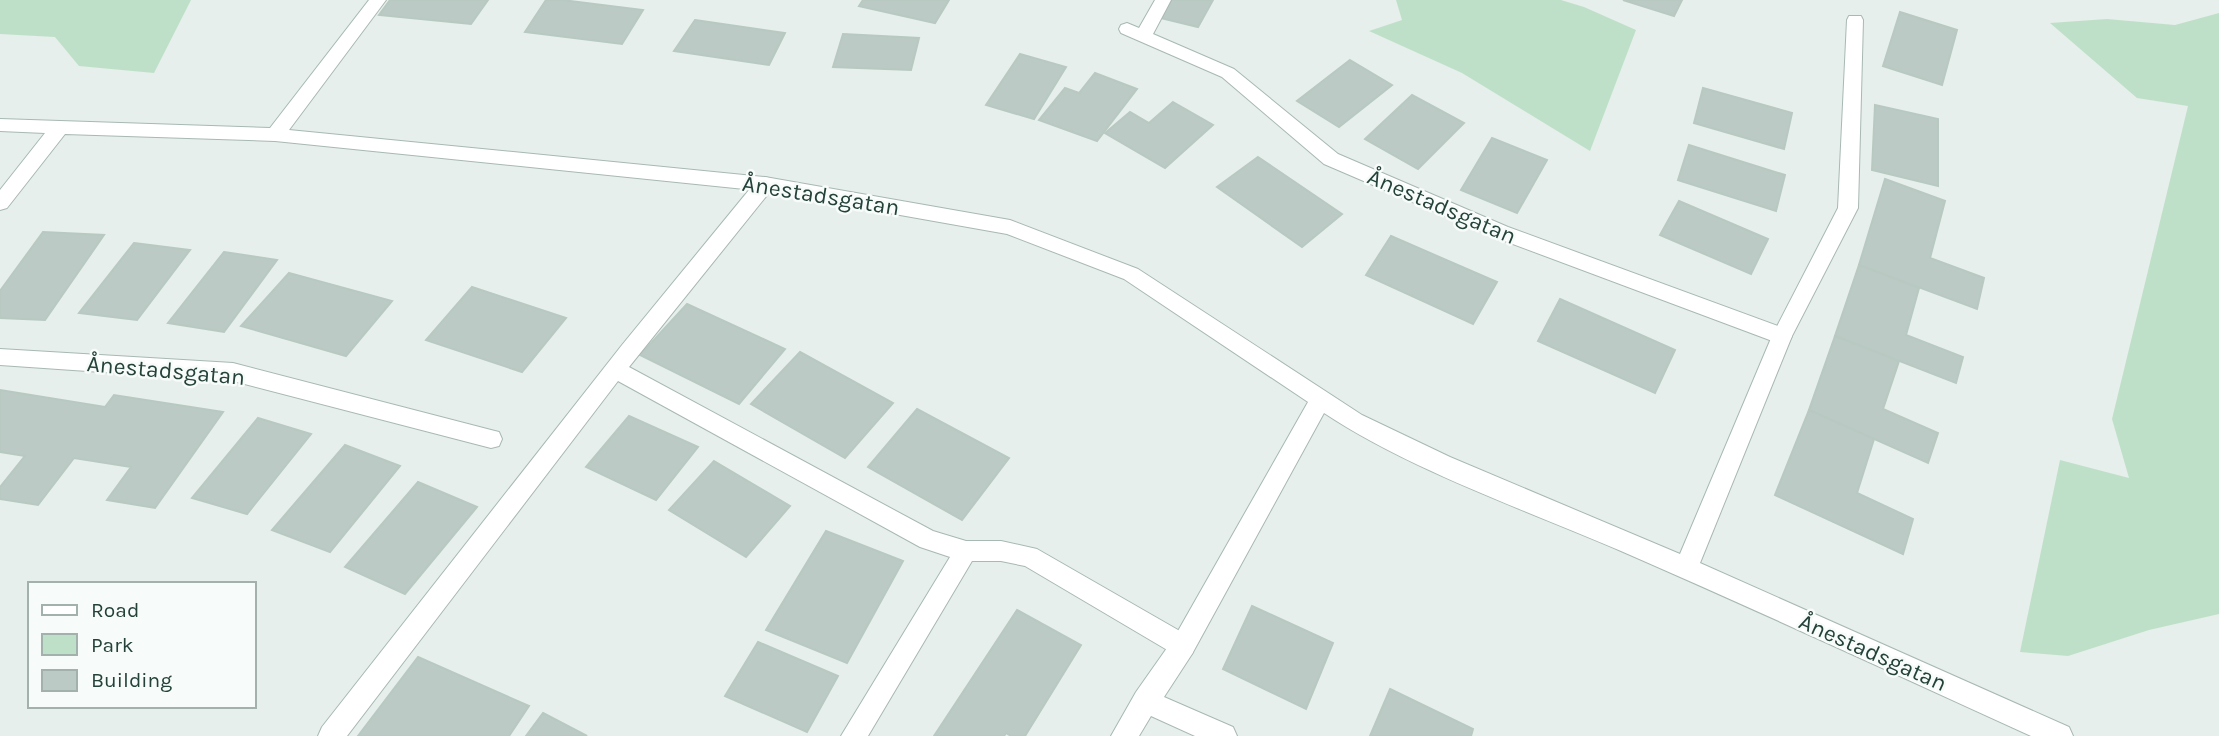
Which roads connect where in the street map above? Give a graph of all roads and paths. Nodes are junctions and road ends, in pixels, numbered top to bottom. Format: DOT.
graph roads {
  1 [pos="378,0"];
  2 [pos="1163,0"];
  3 [pos="1855,20"];
  4 [pos="0,125"];
  5 [pos="60,127"];
  6 [pos="275,135"];
  7 [pos="765,184"];
  8 [pos="0,203"];
  9 [pos="1782,336"];
  10 [pos="0,357"];
  11 [pos="615,369"];
  12 [pos="1320,401"];
  13 [pos="491,439"];
  14 [pos="966,551"];
  15 [pos="1686,568"];
  16 [pos="1183,646"];
  17 [pos="1145,701"];
  18 [pos="331,736"];
  19 [pos="854,736"];
  20 [pos="1124,736"];
  21 [pos="1224,736"];
  22 [pos="2060,736"];
  1 -- 6 [label="street"];
  2 -- 9 [label="street, Ånestadsgatan"];
  3 -- 9 [label="street"];
  4 -- 5 [label="street, Ånestadsgatan"];
  5 -- 6 [label="street, Ånestadsgatan"];
  5 -- 8 [label="street"];
  6 -- 7 [label="street, Ånestadsgatan"];
  7 -- 11 [label="street"];
  7 -- 12 [label="street, Ånestadsgatan"];
  9 -- 15 [label="street"];
  10 -- 13 [label="street, Ånestadsgatan"];
  11 -- 14 [label="street"];
  11 -- 18 [label="street"];
  12 -- 15 [label="street, Ånestadsgatan"];
  12 -- 16 [label="street"];
  14 -- 16 [label="street"];
  14 -- 19 [label="street"];
  15 -- 22 [label="street, Ånestadsgatan"];
  16 -- 17 [label="street"];
  17 -- 20 [label="street"];
  17 -- 21 [label="street"];
}
